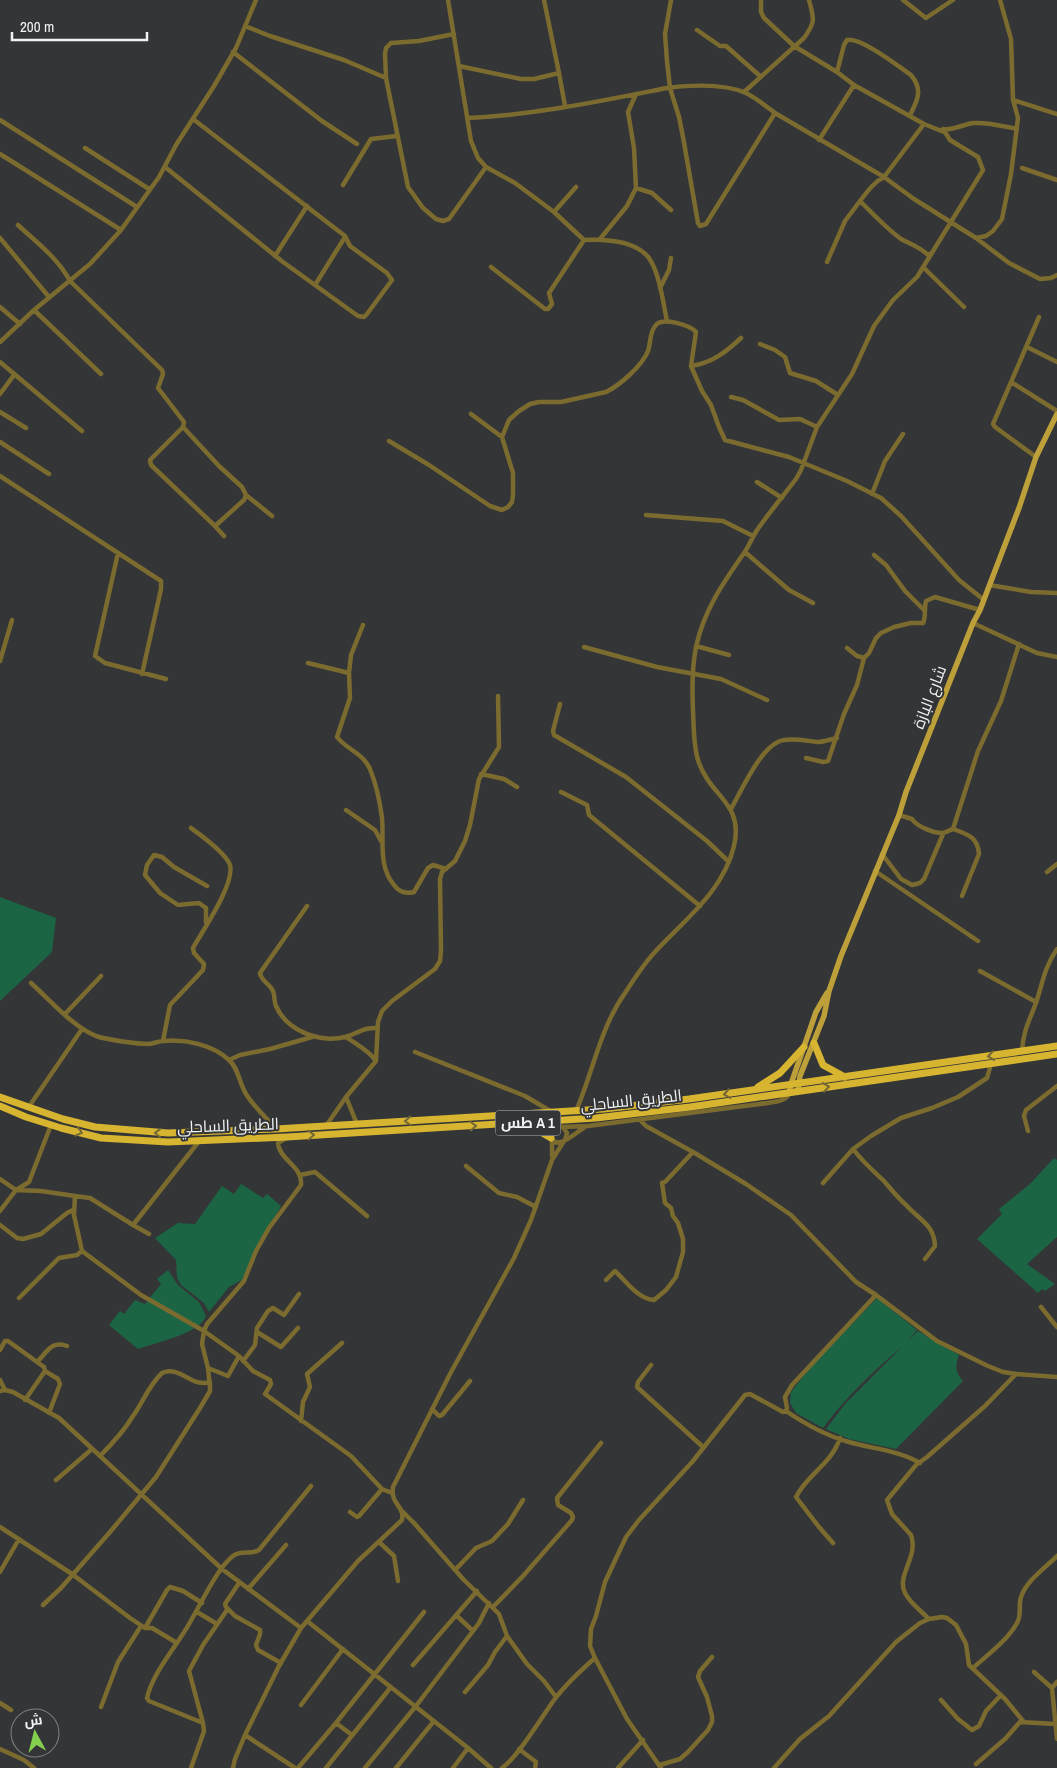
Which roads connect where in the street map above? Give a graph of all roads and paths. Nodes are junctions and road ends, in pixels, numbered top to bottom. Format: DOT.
graph roads {
  1 [pos="255,0"];
  2 [pos="448,0"];
  3 [pos="544,0"];
  4 [pos="671,0"];
  5 [pos="761,0"];
  6 [pos="809,0"];
  7 [pos="903,0"];
  8 [pos="953,0"];
  9 [pos="1000,0"];
  10 [pos="245,26"];
  11 [pos="697,30"];
  12 [pos="454,34"];
  13 [pos="794,46"];
  14 [pos="233,52"];
  15 [pos="459,66"];
  16 [pos="837,72"];
  17 [pos="559,73"];
  18 [pos="760,76"];
  19 [pos="386,78"];
  20 [pos="854,85"];
  21 [pos="670,88"];
  22 [pos="744,92"];
  23 [pos="636,94"];
  24 [pos="1013,100"];
  25 [pos="565,106"];
  26 [pos="775,113"];
  27 [pos="910,114"];
  28 [pos="1057,114"];
  29 [pos="467,118"];
  30 [pos="192,119"];
  31 [pos="0,120"];
  32 [pos="924,124"];
  33 [pos="943,129"];
  34 [pos="1017,129"];
  35 [pos="397,136"];
  36 [pos="819,140"];
  37 [pos="357,144"];
  38 [pos="85,148"];
  39 [pos="0,154"];
  40 [pos="164,167"];
  41 [pos="486,167"];
  42 [pos="1022,168"];
  43 [pos="884,177"];
  44 [pos="1057,180"];
  45 [pos="343,185"];
  46 [pos="576,187"];
  47 [pos="636,188"];
  48 [pos="149,190"];
  49 [pos="860,201"];
  50 [pos="306,206"];
  51 [pos="137,207"];
  52 [pos="670,210"];
  53 [pos="554,212"];
  54 [pos="950,222"];
  55 [pos="18,225"];
  56 [pos="121,230"];
  57 [pos="345,237"];
  58 [pos="0,238"];
  59 [pos="976,238"];
  60 [pos="600,239"];
  61 [pos="584,240"];
  62 [pos="932,253"];
  63 [pos="275,256"];
  64 [pos="671,258"];
  65 [pos="827,262"];
  66 [pos="491,267"];
  67 [pos="923,268"];
  68 [pos="1057,275"];
  69 [pos="70,281"];
  70 [pos="315,285"];
  71 [pos="660,288"];
  72 [pos="49,297"];
  73 [pos="0,307"];
  74 [pos="964,307"];
  75 [pos="34,310"];
  76 [pos="1039,317"];
  77 [pos="667,321"];
  78 [pos="20,324"];
  79 [pos="741,338"];
  80 [pos="0,342"];
  81 [pos="760,344"];
  82 [pos="1027,347"];
  83 [pos="0,362"];
  84 [pos="1057,362"];
  85 [pos="691,366"];
  86 [pos="14,374"];
  87 [pos="101,374"];
  88 [pos="1011,382"];
  89 [pos="0,394"];
  90 [pos="838,395"];
  91 [pos="730,397"];
  92 [pos="0,412"];
  93 [pos="1057,413"];
  94 [pos="471,414"];
  95 [pos="817,427"];
  96 [pos="26,428"];
  97 [pos="183,428"];
  98 [pos="82,431"];
  99 [pos="903,434"];
  100 [pos="502,437"];
  101 [pos="389,441"];
  102 [pos="0,442"];
  103 [pos="1036,457"];
  104 [pos="803,464"];
  105 [pos="49,474"];
  106 [pos="0,476"];
  107 [pos="757,482"];
  108 [pos="872,494"];
  109 [pos="246,495"];
  110 [pos="782,498"];
  111 [pos="646,515"];
  112 [pos="272,516"];
  113 [pos="214,526"];
  114 [pos="224,536"];
  115 [pos="754,536"];
  116 [pos="744,552"];
  117 [pos="118,553"];
  118 [pos="874,555"];
  119 [pos="989,585"];
  120 [pos="1057,592"];
  121 [pos="984,600"];
  122 [pos="813,603"];
  123 [pos="924,610"];
  124 [pos="980,610"];
  125 [pos="12,620"];
  126 [pos="973,623"];
  127 [pos="363,625"];
  128 [pos="1019,644"];
  129 [pos="696,646"];
  130 [pos="584,647"];
  131 [pos="847,648"];
  132 [pos="729,655"];
  133 [pos="1057,657"];
  134 [pos="864,658"];
  135 [pos="0,661"];
  136 [pos="308,664"];
  137 [pos="349,673"];
  138 [pos="694,673"];
  139 [pos="142,674"];
  140 [pos="166,679"];
  141 [pos="498,696"];
  142 [pos="767,700"];
  143 [pos="560,704"];
  144 [pos="837,738"];
  145 [pos="806,758"];
  146 [pos="481,774"];
  147 [pos="518,786"];
  148 [pos="561,792"];
  149 [pos="731,808"];
  150 [pos="346,810"];
  151 [pos="899,815"];
  152 [pos="192,828"];
  153 [pos="953,829"];
  154 [pos="943,834"];
  155 [pos="383,844"];
  156 [pos="882,854"];
  157 [pos="729,862"];
  158 [pos="1057,864"];
  159 [pos="446,869"];
  160 [pos="875,871"];
  161 [pos="1047,872"];
  162 [pos="207,886"];
  163 [pos="962,896"];
  164 [pos="307,906"];
  165 [pos="700,906"];
  166 [pos="206,926"];
  167 [pos="978,941"];
  168 [pos="1057,948"];
  169 [pos="980,971"];
  170 [pos="101,976"];
  171 [pos="31,983"];
  172 [pos="829,991"];
  173 [pos="1036,1002"];
  174 [pos="65,1014"];
  175 [pos="378,1028"];
  176 [pos="82,1029"];
  177 [pos="313,1036"];
  178 [pos="346,1037"];
  179 [pos="163,1041"];
  180 [pos="814,1043"];
  181 [pos="1057,1046"];
  182 [pos="804,1047"];
  183 [pos="415,1052"];
  184 [pos="1022,1052"];
  185 [pos="1057,1054"];
  186 [pos="229,1060"];
  187 [pos="376,1062"];
  188 [pos="991,1064"];
  189 [pos="845,1077"];
  190 [pos="799,1083"];
  191 [pos="791,1084"];
  192 [pos="1057,1086"];
  193 [pos="755,1089"];
  194 [pos="798,1092"];
  195 [pos="790,1093"];
  196 [pos="0,1096"];
  197 [pos="346,1097"];
  198 [pos="0,1106"];
  199 [pos="28,1108"];
  200 [pos="576,1111"];
  201 [pos="553,1112"];
  202 [pos="656,1118"];
  203 [pos="640,1120"];
  204 [pos="357,1124"];
  205 [pos="496,1124"];
  206 [pos="51,1125"];
  207 [pos="326,1126"];
  208 [pos="562,1126"];
  209 [pos="588,1126"];
  210 [pos="276,1129"];
  211 [pos="655,1130"];
  212 [pos="1028,1131"];
  213 [pos="287,1137"];
  214 [pos="552,1138"];
  215 [pos="200,1140"];
  216 [pos="565,1140"];
  217 [pos="853,1149"];
  218 [pos="693,1152"];
  219 [pos="552,1160"];
  220 [pos="466,1166"];
  221 [pos="300,1175"];
  222 [pos="0,1179"];
  223 [pos="823,1183"];
  224 [pos="16,1190"];
  225 [pos="74,1196"];
  226 [pos="536,1207"];
  227 [pos="74,1210"];
  228 [pos="0,1211"];
  229 [pos="367,1216"];
  230 [pos="0,1224"];
  231 [pos="133,1224"];
  232 [pos="150,1234"];
  233 [pos="82,1251"];
  234 [pos="926,1259"];
  235 [pos="606,1280"];
  236 [pos="299,1294"];
  237 [pos="876,1295"];
  238 [pos="20,1298"];
  239 [pos="1041,1307"];
  240 [pos="1057,1327"];
  241 [pos="298,1328"];
  242 [pos="204,1331"];
  243 [pos="257,1332"];
  244 [pos="342,1343"];
  245 [pos="67,1346"];
  246 [pos="0,1350"];
  247 [pos="239,1356"];
  248 [pos="243,1361"];
  249 [pos="37,1362"];
  250 [pos="651,1365"];
  251 [pos="208,1368"];
  252 [pos="44,1372"];
  253 [pos="1016,1374"];
  254 [pos="1057,1377"];
  255 [pos="0,1380"];
  256 [pos="470,1381"];
  257 [pos="210,1382"];
  258 [pos="3,1391"];
  259 [pos="25,1400"];
  260 [pos="432,1409"];
  261 [pos="786,1411"];
  262 [pos="49,1413"];
  263 [pos="301,1420"];
  264 [pos="840,1438"];
  265 [pos="601,1443"];
  266 [pos="703,1446"];
  267 [pos="92,1448"];
  268 [pos="100,1456"];
  269 [pos="920,1463"];
  270 [pos="56,1480"];
  271 [pos="311,1486"];
  272 [pos="382,1489"];
  273 [pos="392,1493"];
  274 [pos="141,1495"];
  275 [pos="524,1500"];
  276 [pos="350,1512"];
  277 [pos="403,1512"];
  278 [pos="0,1527"];
  279 [pos="19,1540"];
  280 [pos="379,1542"];
  281 [pos="834,1543"];
  282 [pos="286,1545"];
  283 [pos="1057,1556"];
  284 [pos="222,1569"];
  285 [pos="456,1569"];
  286 [pos="0,1572"];
  287 [pos="72,1574"];
  288 [pos="398,1581"];
  289 [pos="239,1582"];
  290 [pos="248,1590"];
  291 [pos="477,1591"];
  292 [pos="202,1603"];
  293 [pos="489,1603"];
  294 [pos="43,1604"];
  295 [pos="493,1607"];
  296 [pos="227,1610"];
  297 [pos="197,1612"];
  298 [pos="424,1612"];
  299 [pos="456,1615"];
  300 [pos="929,1619"];
  301 [pos="307,1621"];
  302 [pos="217,1624"];
  303 [pos="143,1627"];
  304 [pos="301,1628"];
  305 [pos="473,1631"];
  306 [pos="507,1636"];
  307 [pos="177,1643"];
  308 [pos="343,1649"];
  309 [pos="712,1657"];
  310 [pos="595,1658"];
  311 [pos="281,1663"];
  312 [pos="413,1664"];
  313 [pos="973,1668"];
  314 [pos="1034,1672"];
  315 [pos="376,1674"];
  316 [pos="1057,1682"];
  317 [pos="391,1687"];
  318 [pos="1052,1688"];
  319 [pos="465,1692"];
  320 [pos="1001,1696"];
  321 [pos="556,1697"];
  322 [pos="941,1700"];
  323 [pos="301,1705"];
  324 [pos="416,1706"];
  325 [pos="101,1707"];
  326 [pos="434,1721"];
  327 [pos="1023,1721"];
  328 [pos="336,1722"];
  329 [pos="203,1723"];
  330 [pos="1055,1724"];
  331 [pos="245,1735"];
  332 [pos="352,1735"];
  333 [pos="1057,1738"];
  334 [pos="642,1740"];
  335 [pos="468,1748"];
  336 [pos="0,1749"];
  337 [pos="519,1749"];
  338 [pos="976,1764"];
  339 [pos="660,1767"];
  340 [pos="34,1768"];
  341 [pos="191,1768"];
  342 [pos="234,1768"];
  343 [pos="294,1768"];
  344 [pos="298,1768"];
  345 [pos="326,1768"];
  346 [pos="365,1768"];
  347 [pos="396,1768"];
  348 [pos="453,1768"];
  349 [pos="491,1768"];
  350 [pos="502,1768"];
  351 [pos="535,1768"];
  352 [pos="618,1768"];
  353 [pos="774,1768"];
  1 -- 10 [label="street"];
  2 -- 12 [label="street"];
  3 -- 17 [label="street"];
  4 -- 21 [label="street"];
  5 -- 13 [label="street"];
  6 -- 13 [label="street"];
  7 -- 8 [label="street"];
  9 -- 24 [label="street"];
  10 -- 14 [label="street"];
  10 -- 19 [label="street"];
  11 -- 18 [label="street"];
  12 -- 15 [label="street"];
  12 -- 19 [label="street"];
  13 -- 16 [label="street"];
  13 -- 18 [label="street"];
  14 -- 30 [label="street"];
  14 -- 37 [label="street"];
  15 -- 17 [label="street"];
  15 -- 29 [label="street"];
  16 -- 20 [label="street"];
  16 -- 27 [label="street"];
  17 -- 25 [label="street"];
  18 -- 22 [label="street"];
  19 -- 35 [label="street"];
  20 -- 27 [label="street"];
  20 -- 36 [label="street"];
  21 -- 22 [label="street"];
  21 -- 23 [label="street"];
  21 -- 26 [label="street"];
  22 -- 26 [label="street"];
  23 -- 25 [label="street"];
  23 -- 47 [label="street"];
  24 -- 28 [label="street"];
  24 -- 34 [label="street"];
  25 -- 29 [label="street"];
  26 -- 36 [label="street"];
  27 -- 32 [label="street"];
  29 -- 41 [label="street"];
  30 -- 40 [label="street"];
  30 -- 50 [label="street"];
  31 -- 51 [label="street"];
  32 -- 33 [label="street"];
  32 -- 43 [label="street"];
  33 -- 34 [label="street"];
  33 -- 54 [label="street"];
  34 -- 59 [label="street"];
  35 -- 41 [label="street"];
  35 -- 45 [label="street"];
  36 -- 43 [label="street"];
  38 -- 48 [label="street"];
  39 -- 56 [label="street"];
  40 -- 48 [label="street"];
  40 -- 63 [label="street"];
  41 -- 53 [label="street"];
  42 -- 44 [label="street"];
  43 -- 49 [label="street"];
  43 -- 54 [label="street"];
  46 -- 53 [label="street"];
  47 -- 52 [label="street"];
  47 -- 60 [label="street"];
  48 -- 51 [label="street"];
  49 -- 62 [label="street"];
  49 -- 65 [label="street"];
  50 -- 57 [label="street"];
  50 -- 63 [label="street"];
  51 -- 56 [label="street"];
  53 -- 61 [label="street"];
  54 -- 59 [label="street"];
  54 -- 62 [label="street"];
  55 -- 69 [label="street"];
  56 -- 69 [label="street"];
  57 -- 70 [label="street"];
  57 -- 70 [label="street"];
  58 -- 72 [label="street"];
  59 -- 68 [label="street"];
  60 -- 61 [label="street"];
  60 -- 71 [label="street"];
  61 -- 66 [label="street"];
  62 -- 67 [label="street"];
  63 -- 70 [label="street"];
  64 -- 71 [label="street"];
  67 -- 74 [label="street"];
  67 -- 90 [label="street"];
  69 -- 72 [label="street"];
  69 -- 97 [label="street"];
  71 -- 77 [label="street"];
  72 -- 75 [label="street"];
  73 -- 78 [label="street"];
  75 -- 78 [label="street"];
  75 -- 87 [label="street"];
  76 -- 82 [label="street"];
  77 -- 85 [label="street"];
  77 -- 100 [label="street"];
  78 -- 80 [label="street"];
  79 -- 85 [label="street"];
  81 -- 90 [label="street"];
  82 -- 84 [label="street"];
  82 -- 88 [label="street"];
  83 -- 86 [label="street"];
  85 -- 104 [label="street"];
  86 -- 89 [label="street"];
  86 -- 98 [label="street"];
  88 -- 93 [label="street"];
  88 -- 103 [label="street"];
  90 -- 95 [label="street"];
  91 -- 95 [label="street"];
  92 -- 96 [label="street"];
  93 -- 103 [label="main road, شارع البازة"];
  94 -- 100 [label="street"];
  95 -- 104 [label="street"];
  97 -- 109 [label="street"];
  97 -- 113 [label="street"];
  99 -- 108 [label="street"];
  100 -- 101 [label="street"];
  102 -- 105 [label="street"];
  103 -- 119 [label="main road, شارع البازة"];
  104 -- 108 [label="street"];
  104 -- 110 [label="street"];
  106 -- 117 [label="street"];
  107 -- 110 [label="street"];
  108 -- 121 [label="street"];
  109 -- 112 [label="street"];
  109 -- 113 [label="street"];
  110 -- 115 [label="street"];
  111 -- 115 [label="street"];
  113 -- 114 [label="street"];
  115 -- 116 [label="street"];
  116 -- 122 [label="street"];
  116 -- 129 [label="street"];
  117 -- 139 [label="street"];
  117 -- 139 [label="street"];
  118 -- 123 [label="street"];
  119 -- 120 [label="street"];
  119 -- 121 [label="main road, شارع البازة"];
  121 -- 124 [label="main road, شارع البازة"];
  123 -- 124 [label="street"];
  123 -- 134 [label="street"];
  124 -- 126 [label="main road, شارع البازة"];
  125 -- 135 [label="street"];
  126 -- 128 [label="street"];
  126 -- 151 [label="main road, شارع البازة"];
  127 -- 137 [label="street"];
  128 -- 133 [label="street"];
  128 -- 153 [label="street"];
  129 -- 132 [label="street"];
  129 -- 138 [label="street"];
  130 -- 138 [label="street"];
  131 -- 134 [label="street"];
  134 -- 144 [label="street"];
  136 -- 137 [label="street"];
  137 -- 155 [label="street"];
  138 -- 142 [label="street"];
  138 -- 149 [label="street"];
  139 -- 140 [label="street"];
  141 -- 146 [label="street"];
  143 -- 157 [label="street"];
  144 -- 145 [label="street"];
  144 -- 149 [label="street"];
  146 -- 147 [label="street"];
  146 -- 159 [label="street"];
  148 -- 165 [label="street"];
  149 -- 157 [label="street"];
  150 -- 155 [label="street"];
  151 -- 154 [label="street"];
  151 -- 156 [label="main road, شارع البازة"];
  152 -- 166 [label="street"];
  153 -- 154 [label="street"];
  153 -- 163 [label="street"];
  154 -- 156 [label="street"];
  155 -- 159 [label="street"];
  156 -- 160 [label="main road, شارع البازة"];
  157 -- 165 [label="street"];
  158 -- 161 [label="street"];
  159 -- 175 [label="street"];
  160 -- 167 [label="street"];
  160 -- 172 [label="main road, شارع البازة"];
  162 -- 166 [label="street"];
  164 -- 177 [label="street"];
  165 -- 200 [label="street"];
  166 -- 179 [label="street"];
  168 -- 173 [label="street"];
  169 -- 173 [label="street"];
  170 -- 174 [label="street"];
  171 -- 174 [label="street"];
  172 -- 180 [label="main road, شارع البازة"];
  172 -- 182 [label="main road, شارع البازة"];
  173 -- 184 [label="street"];
  174 -- 176 [label="street"];
  175 -- 178 [label="street"];
  175 -- 187 [label="street"];
  176 -- 179 [label="street"];
  176 -- 199 [label="street"];
  177 -- 178 [label="street"];
  177 -- 186 [label="street"];
  178 -- 187 [label="street"];
  179 -- 186 [label="street"];
  180 -- 189 [label="highway"];
  180 -- 190 [label="main road, شارع البازة"];
  181 -- 184 [label="highway, الطريق الساحلي / طس A 1"];
  182 -- 191 [label="main road, شارع البازة"];
  182 -- 193 [label="highway"];
  183 -- 201 [label="street"];
  184 -- 189 [label="highway, الطريق الساحلي / طس A 1, one-way"];
  185 -- 188 [label="highway, الطريق الساحلي / طس A 1"];
  186 -- 210 [label="street"];
  187 -- 197 [label="street"];
  194 -- 188 [label="highway, الطريق الساحلي / طس A 1, one-way"];
  188 -- 217 [label="street"];
  189 -- 190 [label="highway, الطريق الساحلي / طس A 1"];
  190 -- 191 [label="highway, الطريق الساحلي / طس A 1"];
  190 -- 194 [label="main road, شارع البازة"];
  191 -- 193 [label="highway, الطريق الساحلي / طس A 1"];
  191 -- 195 [label="main road, شارع البازة"];
  192 -- 212 [label="street"];
  193 -- 200 [label="highway, الطريق الساحلي / طس A 1, one-way"];
  194 -- 195 [label="highway, الطريق الساحلي / طس A 1"];
  195 -- 202 [label="street"];
  195 -- 205 [label="highway, الطريق الساحلي / طس A 1"];
  196 -- 199 [label="highway, الطريق الساحلي / طس A 1"];
  197 -- 204 [label="street"];
  197 -- 207 [label="street"];
  198 -- 206 [label="highway, الطريق الساحلي / طس A 1"];
  210 -- 199 [label="highway, الطريق الساحلي / طس A 1, one-way"];
  200 -- 201 [label="highway, الطريق الساحلي / طس A 1"];
  201 -- 204 [label="highway, الطريق الساحلي / طس A 1, one-way"];
  202 -- 203 [label="street"];
  202 -- 211 [label="street"];
  203 -- 209 [label="street"];
  203 -- 211 [label="street"];
  204 -- 207 [label="highway, الطريق الساحلي / طس A 1"];
  213 -- 205 [label="highway, الطريق الساحلي / طس A 1, one-way"];
  205 -- 214 [label="highway"];
  206 -- 215 [label="highway, الطريق الساحلي / طس A 1, one-way"];
  206 -- 224 [label="street"];
  207 -- 210 [label="highway, الطريق الساحلي / طس A 1"];
  208 -- 209 [label="street"];
  208 -- 214 [label="street"];
  208 -- 216 [label="street"];
  209 -- 216 [label="street"];
  211 -- 218 [label="street"];
  213 -- 215 [label="highway, الطريق الساحلي / طس A 1"];
  213 -- 221 [label="street"];
  214 -- 216 [label="street"];
  214 -- 219 [label="street"];
  215 -- 231 [label="street"];
  216 -- 219 [label="street"];
  217 -- 223 [label="street"];
  217 -- 234 [label="street"];
  218 -- 235 [label="street"];
  218 -- 237 [label="street"];
  219 -- 226 [label="street"];
  220 -- 226 [label="street"];
  221 -- 229 [label="street"];
  221 -- 242 [label="street"];
  222 -- 224 [label="street"];
  224 -- 225 [label="street"];
  224 -- 228 [label="street"];
  225 -- 227 [label="street"];
  225 -- 231 [label="street"];
  226 -- 260 [label="street"];
  227 -- 230 [label="street"];
  227 -- 233 [label="street"];
  231 -- 232 [label="street"];
  233 -- 238 [label="street"];
  233 -- 242 [label="street"];
  236 -- 243 [label="street"];
  237 -- 253 [label="street"];
  237 -- 261 [label="street"];
  239 -- 240 [label="street"];
  241 -- 243 [label="street"];
  242 -- 247 [label="street"];
  242 -- 251 [label="street"];
  243 -- 248 [label="street"];
  244 -- 263 [label="street"];
  245 -- 249 [label="street"];
  246 -- 249 [label="street"];
  247 -- 248 [label="street"];
  247 -- 251 [label="street"];
  248 -- 263 [label="street"];
  249 -- 252 [label="street"];
  250 -- 266 [label="street"];
  251 -- 257 [label="street"];
  252 -- 259 [label="street"];
  252 -- 262 [label="street"];
  253 -- 254 [label="street"];
  253 -- 269 [label="street"];
  255 -- 258 [label="street"];
  256 -- 260 [label="street"];
  257 -- 268 [label="street"];
  257 -- 274 [label="street"];
  258 -- 259 [label="street"];
  259 -- 262 [label="street"];
  260 -- 273 [label="street"];
  261 -- 264 [label="street"];
  261 -- 266 [label="street"];
  262 -- 267 [label="street"];
  263 -- 272 [label="street"];
  264 -- 269 [label="street"];
  264 -- 281 [label="street"];
  265 -- 295 [label="street"];
  266 -- 310 [label="street"];
  267 -- 268 [label="street"];
  267 -- 270 [label="street"];
  268 -- 274 [label="street"];
  269 -- 300 [label="street"];
  271 -- 284 [label="street"];
  272 -- 273 [label="street"];
  272 -- 276 [label="street"];
  273 -- 277 [label="street"];
  274 -- 284 [label="street"];
  274 -- 287 [label="street"];
  275 -- 285 [label="street"];
  277 -- 280 [label="street"];
  277 -- 285 [label="street"];
  278 -- 279 [label="street"];
  279 -- 286 [label="street"];
  279 -- 287 [label="street"];
  280 -- 288 [label="street"];
  280 -- 301 [label="street"];
  282 -- 290 [label="street"];
  283 -- 313 [label="street"];
  284 -- 289 [label="street"];
  284 -- 292 [label="street"];
  285 -- 291 [label="street"];
  287 -- 294 [label="street"];
  287 -- 303 [label="street"];
  289 -- 290 [label="street"];
  289 -- 296 [label="street"];
  290 -- 304 [label="street"];
  291 -- 293 [label="street"];
  291 -- 299 [label="street"];
  292 -- 297 [label="street"];
  292 -- 303 [label="street"];
  293 -- 295 [label="street"];
  293 -- 305 [label="street"];
  295 -- 306 [label="street"];
  296 -- 302 [label="street"];
  296 -- 311 [label="street"];
  297 -- 302 [label="street"];
  297 -- 307 [label="street"];
  298 -- 315 [label="street"];
  299 -- 305 [label="street"];
  299 -- 312 [label="street"];
  300 -- 313 [label="street"];
  300 -- 353 [label="street"];
  301 -- 304 [label="street"];
  301 -- 308 [label="street"];
  302 -- 329 [label="street"];
  303 -- 307 [label="street"];
  303 -- 325 [label="street"];
  304 -- 311 [label="street"];
  305 -- 324 [label="street"];
  306 -- 319 [label="street"];
  306 -- 321 [label="street"];
  307 -- 329 [label="street"];
  308 -- 315 [label="street"];
  308 -- 323 [label="street"];
  309 -- 339 [label="street"];
  310 -- 321 [label="street"];
  310 -- 334 [label="street"];
  311 -- 331 [label="street"];
  313 -- 320 [label="street"];
  314 -- 318 [label="street"];
  315 -- 317 [label="street"];
  315 -- 328 [label="street"];
  316 -- 318 [label="street"];
  317 -- 324 [label="street"];
  317 -- 332 [label="street"];
  318 -- 330 [label="street"];
  320 -- 322 [label="street"];
  320 -- 327 [label="street"];
  321 -- 337 [label="street"];
  324 -- 326 [label="street"];
  324 -- 346 [label="street"];
  326 -- 335 [label="street"];
  326 -- 347 [label="street"];
  327 -- 330 [label="street"];
  327 -- 338 [label="street"];
  328 -- 332 [label="street"];
  328 -- 344 [label="street"];
  329 -- 341 [label="street"];
  330 -- 333 [label="street"];
  331 -- 342 [label="street"];
  331 -- 343 [label="street"];
  332 -- 345 [label="street"];
  334 -- 339 [label="street"];
  334 -- 352 [label="street"];
  335 -- 348 [label="street"];
  335 -- 349 [label="street"];
  336 -- 340 [label="street"];
  337 -- 350 [label="street"];
  337 -- 351 [label="street"];
}
